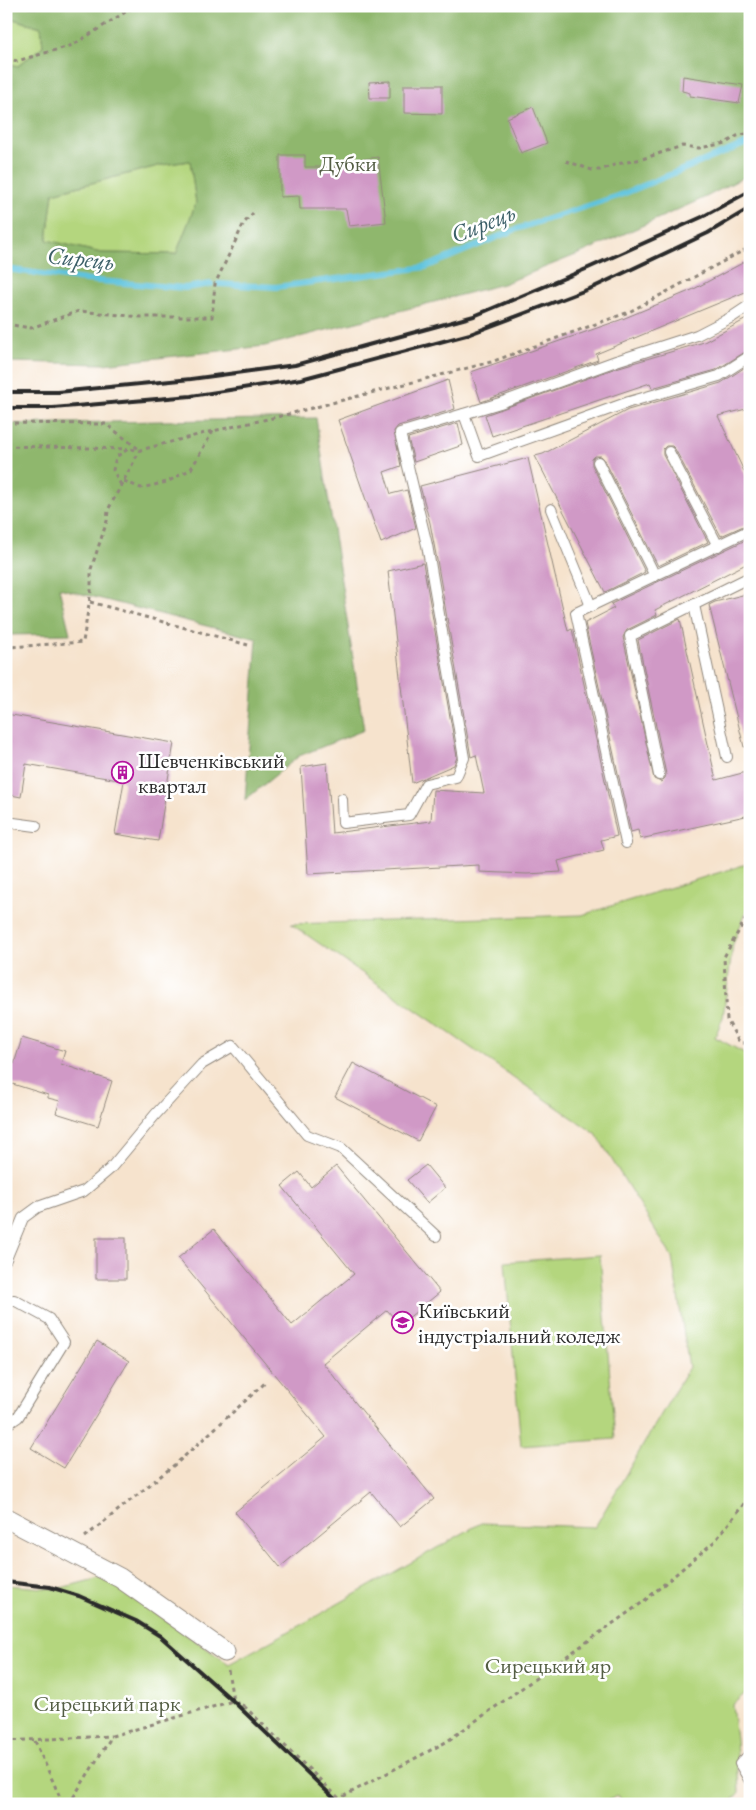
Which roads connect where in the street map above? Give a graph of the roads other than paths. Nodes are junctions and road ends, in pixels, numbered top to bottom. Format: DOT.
graph roads {
  1 [pos="750,305"];
  2 [pos="750,356"];
  3 [pos="464,414"];
  4 [pos="670,452"];
  5 [pos="598,462"];
  6 [pos="551,509"];
  7 [pos="750,530"];
  8 [pos="718,546"];
  9 [pos="655,576"];
  10 [pos="750,577"];
  11 [pos="694,605"];
  12 [pos="590,606"];
  13 [pos="727,757"];
  14 [pos="659,775"];
  15 [pos="342,798"];
  16 [pos="6,822"];
  17 [pos="36,826"];
  18 [pos="626,843"];
  19 [pos="436,1236"];
  20 [pos="6,1259"];
  21 [pos="6,1301"];
  22 [pos="6,1425"];
  23 [pos="6,1518"];
  24 [pos="225,1652"];
  25 [pos="750,1754"];
  26 [pos="750,1781"];
  1 -- 3 [label="lane"];
  2 -- 3 [label="lane"];
  3 -- 15 [label="lane"];
  4 -- 8 [label="lane"];
  5 -- 9 [label="lane"];
  6 -- 12 [label="lane"];
  7 -- 8 [label="lane"];
  8 -- 9 [label="lane"];
  9 -- 12 [label="lane"];
  10 -- 11 [label="lane"];
  11 -- 13 [label="lane"];
  11 -- 14 [label="lane"];
  12 -- 18 [label="lane"];
  16 -- 17 [label="lane"];
  19 -- 20 [label="lane"];
  21 -- 22 [label="lane"];
  23 -- 24 [label="street"];
  25 -- 26 [label="lane"];
}
